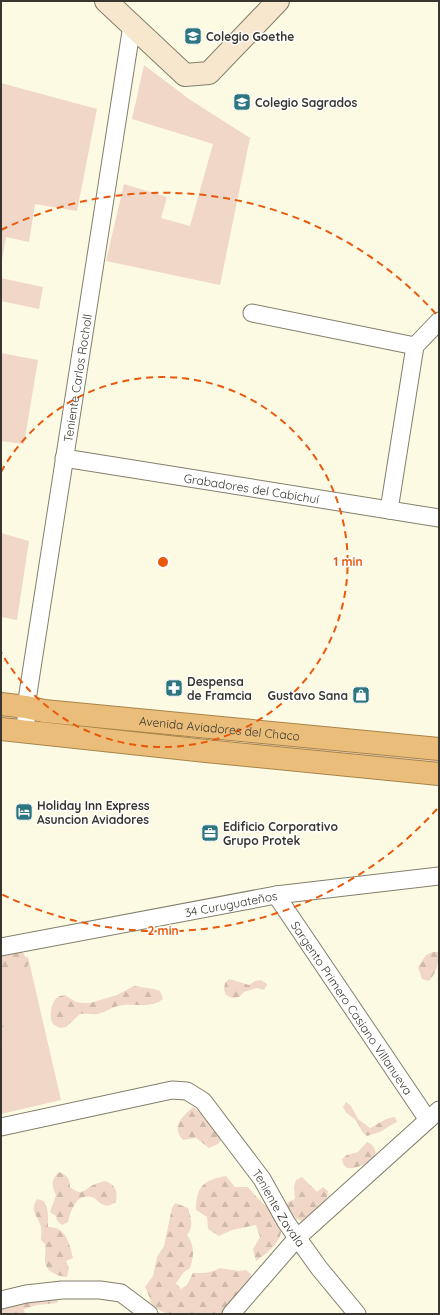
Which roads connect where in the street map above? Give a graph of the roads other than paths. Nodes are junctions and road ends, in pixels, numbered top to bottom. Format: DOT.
graph roads {
  1 [pos="106,1"];
  2 [pos="278,1"];
  3 [pos="132,25"];
  4 [pos="252,313"];
  5 [pos="439,321"];
  6 [pos="415,346"];
  7 [pos="64,458"];
  8 [pos="389,510"];
  9 [pos="439,518"];
  10 [pos="1,704"];
  11 [pos="26,707"];
  12 [pos="210,728"];
  13 [pos="1,729"];
  14 [pos="26,731"];
  15 [pos="439,749"];
  16 [pos="206,751"];
  17 [pos="439,774"];
  18 [pos="439,876"];
  19 [pos="276,895"];
  20 [pos="1,947"];
  21 [pos="433,1115"];
  22 [pos="1,1127"];
  23 [pos="297,1238"];
  24 [pos="1,1300"];
  25 [pos="149,1314"];
  26 [pos="231,1314"];
  27 [pos="357,1314"];
  1 -- 3 [label="main road"];
  2 -- 3 [label="main road"];
  3 -- 7 [label="street, Teniente Carlos Rocholl"];
  4 -- 6 [label="street"];
  5 -- 6 [label="street"];
  6 -- 8 [label="street"];
  7 -- 8 [label="street, Grabadores del Cabichuí"];
  7 -- 11 [label="street, Teniente Carlos Rocholl"];
  8 -- 9 [label="street, Grabadores del Cabichuí"];
  10 -- 11 [label="highway, Avenida Aviadores del Chaco"];
  11 -- 12 [label="highway, Avenida Aviadores del Chaco"];
  11 -- 14 [label="street, Teniente Carlos Rocholl"];
  12 -- 15 [label="highway, Avenida Aviadores del Chaco"];
  12 -- 16 [label="highway"];
  13 -- 14 [label="highway, Avenida Aviadores del Chaco"];
  14 -- 16 [label="highway, Avenida Aviadores del Chaco"];
  16 -- 17 [label="highway, Avenida Aviadores del Chaco"];
  18 -- 19 [label="street, 34 Curuguateños"];
  19 -- 20 [label="street, 34 Curuguateños"];
  19 -- 21 [label="street, Sargento Primero Casiano Villanueva"];
  21 -- 23 [label="street"];
  22 -- 23 [label="street, Teniente Zavala"];
  23 -- 26 [label="street"];
  23 -- 27 [label="street, Teniente Zavala"];
  24 -- 25 [label="street"];
}
